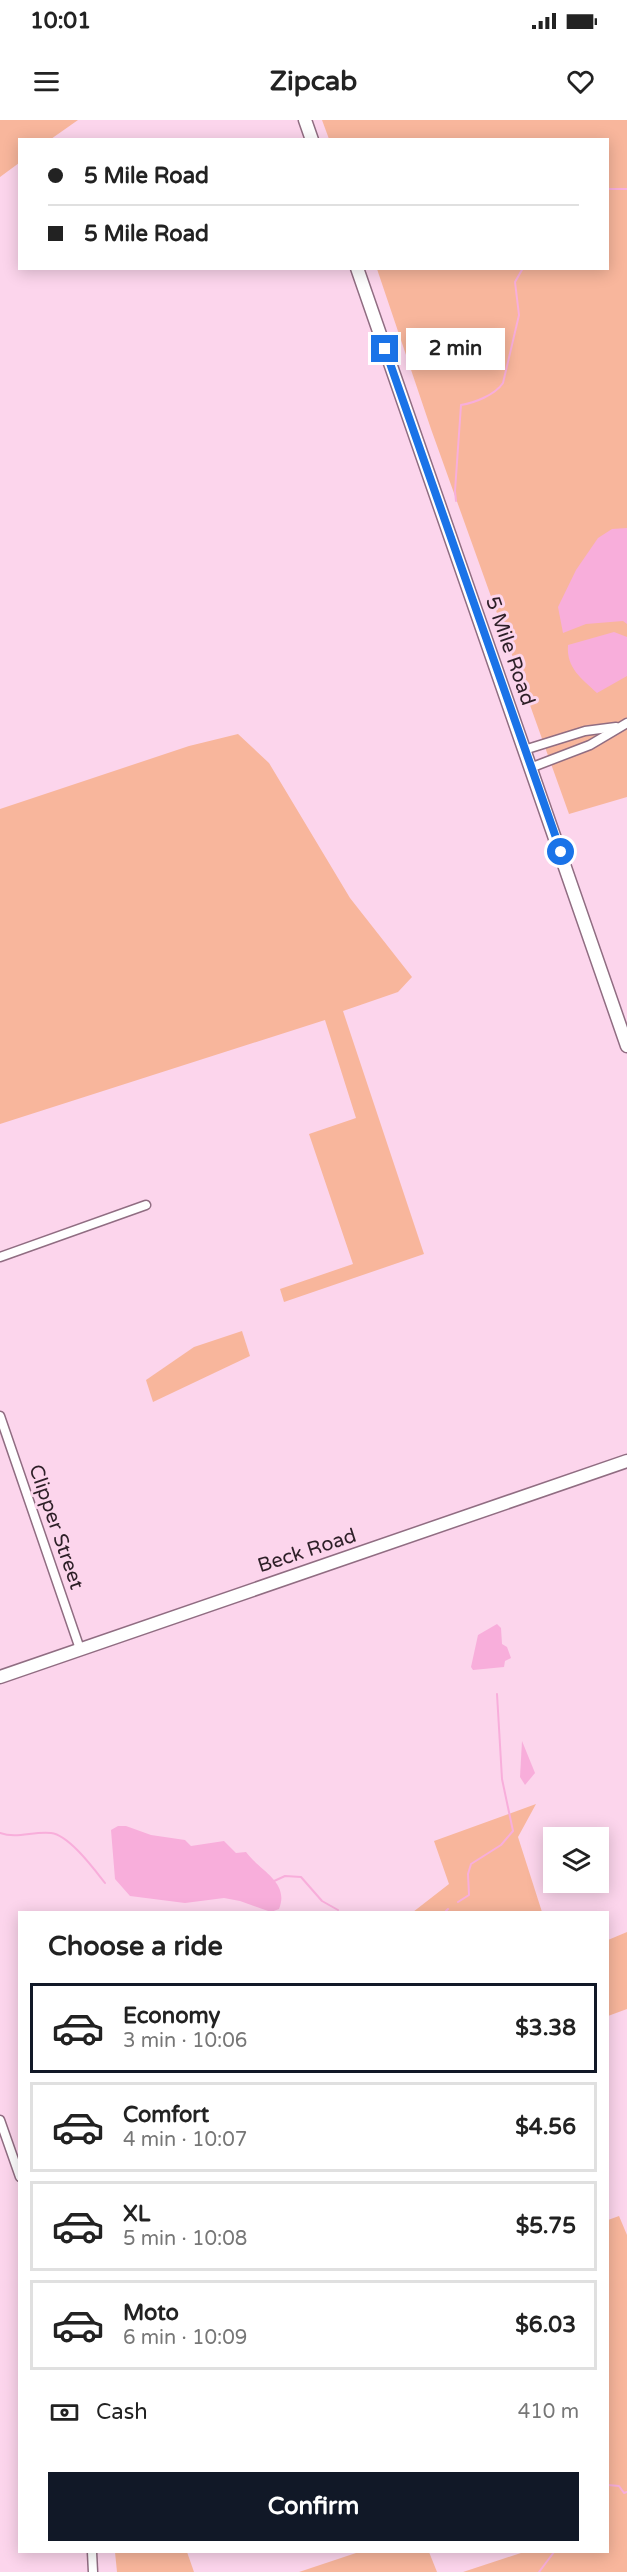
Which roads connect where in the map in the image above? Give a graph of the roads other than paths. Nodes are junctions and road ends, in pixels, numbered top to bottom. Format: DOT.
graph roads {
  1 [pos="305,120"];
  2 [pos="311,138"];
  3 [pos="358,270"];
  4 [pos="623,724"];
  5 [pos="524,750"];
  6 [pos="530,768"];
  7 [pos="627,1046"];
  8 [pos="146,1205"];
  9 [pos="0,1257"];
  10 [pos="0,1416"];
  11 [pos="627,1461"];
  12 [pos="80,1649"];
  13 [pos="0,1677"];
  14 [pos="0,2120"];
  15 [pos="18,2171"];
  16 [pos="92,2553"];
  17 [pos="93,2572"];
  1 -- 2 [label="street"];
  3 -- 5 [label="street, 5 Mile Road"];
  4 -- 5 [label="street"];
  4 -- 6 [label="street"];
  5 -- 6 [label="street, 5 Mile Road"];
  6 -- 7 [label="street, 5 Mile Road"];
  8 -- 9 [label="street"];
  10 -- 12 [label="street, Clipper Street"];
  11 -- 12 [label="street, Beck Road"];
  12 -- 13 [label="street, Beck Road"];
  14 -- 15 [label="street"];
  16 -- 17 [label="street"];
}
